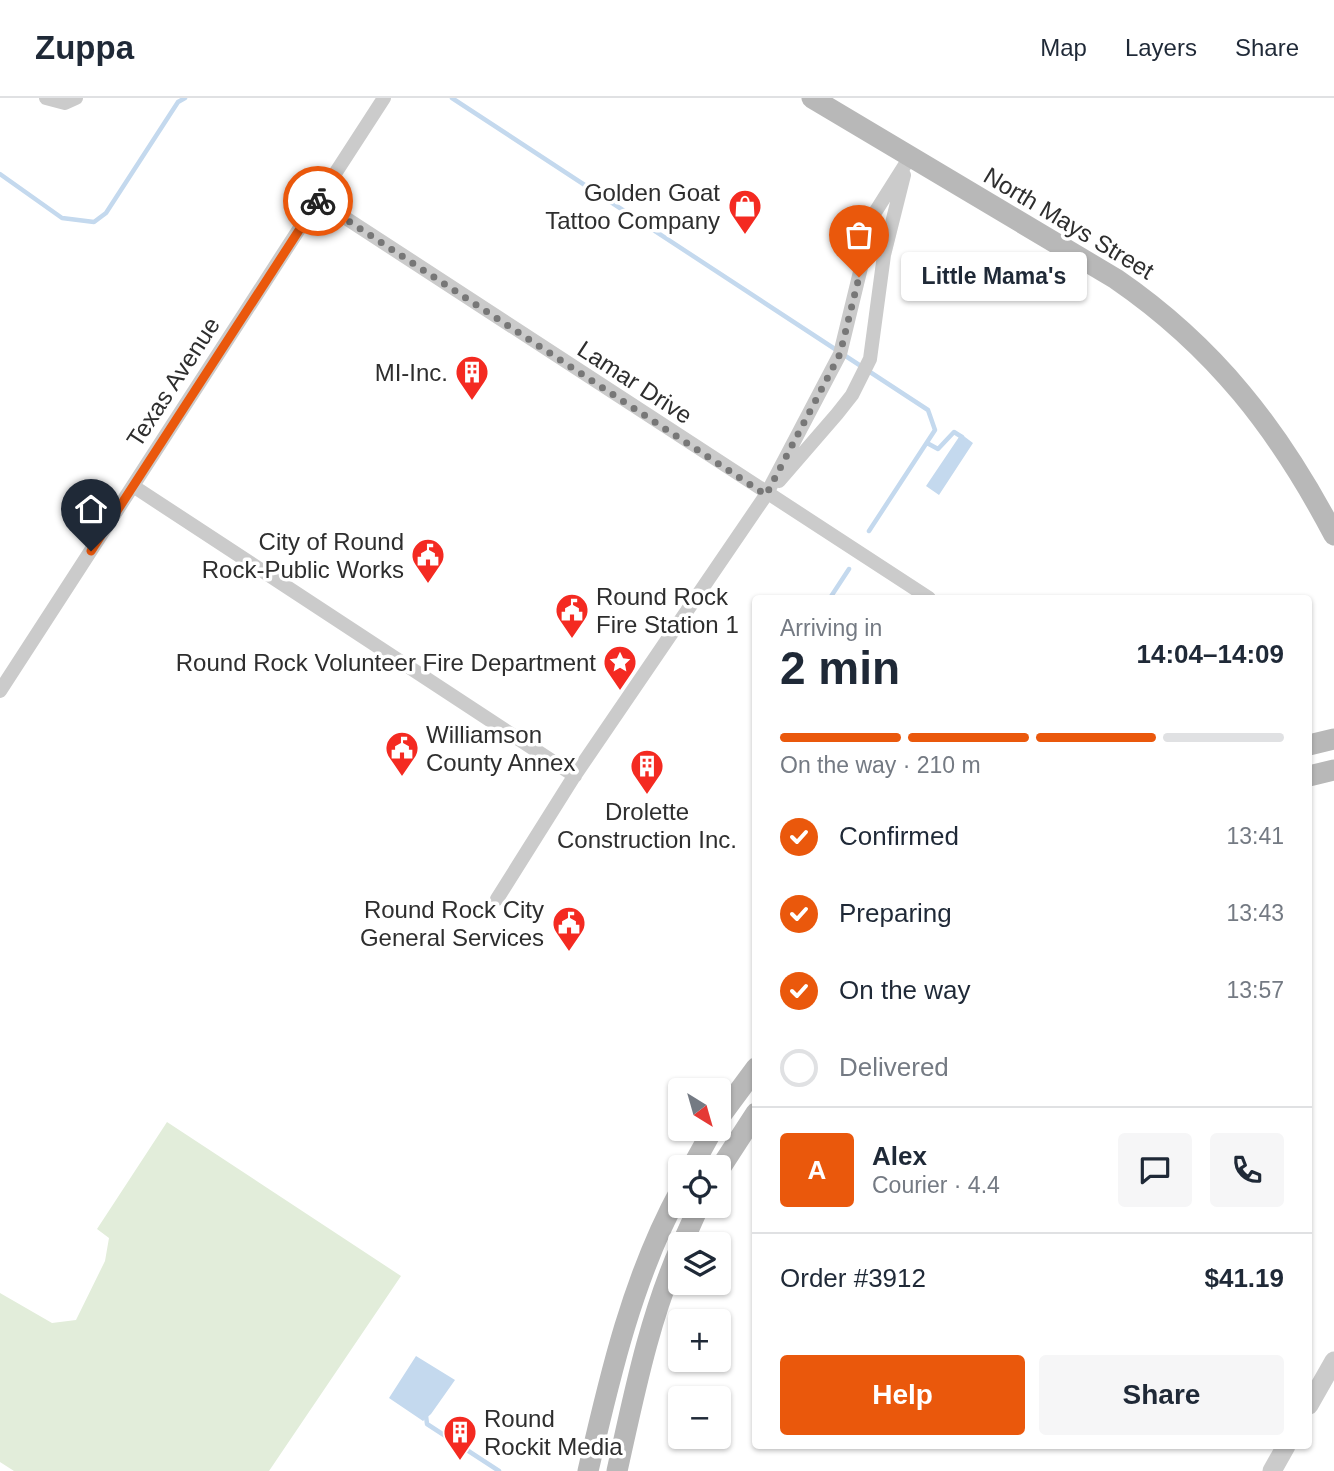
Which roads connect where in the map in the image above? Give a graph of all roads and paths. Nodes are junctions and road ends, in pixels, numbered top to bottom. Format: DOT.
graph roads {
  1 [pos="46,98"];
  2 [pos="76,98"];
  3 [pos="384,98"];
  4 [pos="812,98"];
  5 [pos="910,158"];
  6 [pos="317,200"];
  7 [pos="133,486"];
  8 [pos="766,495"];
  9 [pos="1334,535"];
  10 [pos="924,595"];
  11 [pos="0,691"];
  12 [pos="1334,739"];
  13 [pos="1312,744"];
  14 [pos="1334,770"];
  15 [pos="1312,775"];
  16 [pos="575,776"];
  17 [pos="497,899"];
  18 [pos="752,1073"];
  19 [pos="732,1100"];
  20 [pos="752,1119"];
  21 [pos="729,1155"];
  22 [pos="668,1212"];
  23 [pos="668,1276"];
  24 [pos="1334,1361"];
  25 [pos="1312,1400"];
  26 [pos="1284,1449"];
  27 [pos="588,1471"];
  28 [pos="617,1471"];
  29 [pos="1272,1471"];
  1 -- 2 [label="street"];
  3 -- 6 [label="street, Texas Avenue"];
  4 -- 5 [label="main road, North Mays Street"];
  5 -- 8 [label="street"];
  5 -- 8 [label="street"];
  5 -- 9 [label="main road, North Mays Street"];
  6 -- 7 [label="street, Texas Avenue"];
  6 -- 8 [label="street, Lamar Drive"];
  7 -- 11 [label="street, Texas Avenue"];
  7 -- 16 [label="street"];
  8 -- 10 [label="street, Lamar Drive"];
  8 -- 16 [label="street"];
  12 -- 13 [label="main road"];
  14 -- 15 [label="main road"];
  16 -- 17 [label="street"];
  18 -- 19 [label="main road"];
  20 -- 21 [label="main road"];
  22 -- 27 [label="main road"];
  23 -- 28 [label="main road"];
  24 -- 25 [label="street"];
  26 -- 29 [label="street"];
}
